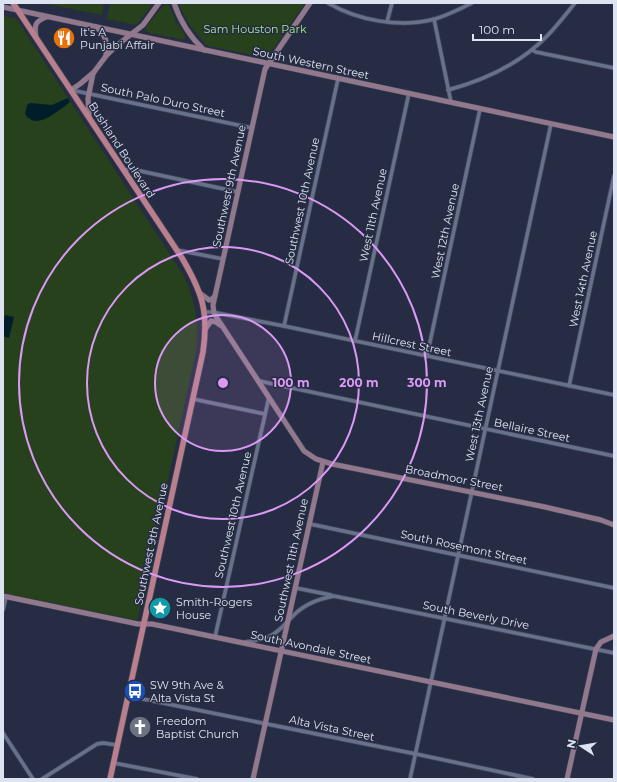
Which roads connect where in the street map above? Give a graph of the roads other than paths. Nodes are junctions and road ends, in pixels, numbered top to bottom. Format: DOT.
graph roads {
  1 [pos="13,3"];
  2 [pos="17,3"];
  3 [pos="159,3"];
  4 [pos="174,3"];
  5 [pos="310,3"];
  6 [pos="328,3"];
  7 [pos="392,3"];
  8 [pos="472,3"];
  9 [pos="575,3"];
  10 [pos="3,7"];
  11 [pos="18,10"];
  12 [pos="47,16"];
  13 [pos="434,19"];
  14 [pos="388,22"];
  15 [pos="95,27"];
  16 [pos="131,35"];
  17 [pos="36,37"];
  18 [pos="532,50"];
  19 [pos="206,51"];
  20 [pos="106,56"];
  21 [pos="268,64"];
  22 [pos="614,68"];
  23 [pos="94,72"];
  24 [pos="338,79"];
  25 [pos="72,90"];
  26 [pos="448,90"];
  27 [pos="88,93"];
  28 [pos="409,93"];
  29 [pos="451,102"];
  30 [pos="480,109"];
  31 [pos="89,118"];
  32 [pos="551,124"];
  33 [pos="252,128"];
  34 [pos="614,137"];
  35 [pos="124,170"];
  36 [pos="614,176"];
  37 [pos="238,192"];
  38 [pos="177,250"];
  39 [pos="223,259"];
  40 [pos="201,294"];
  41 [pos="215,295"];
  42 [pos="205,312"];
  43 [pos="213,313"];
  44 [pos="208,325"];
  45 [pos="222,326"];
  46 [pos="284,326"];
  47 [pos="355,341"];
  48 [pos="427,356"];
  49 [pos="497,372"];
  50 [pos="259,381"];
  51 [pos="569,386"];
  52 [pos="614,395"];
  53 [pos="269,397"];
  54 [pos="193,399"];
  55 [pos="265,414"];
  56 [pos="485,430"];
  57 [pos="614,456"];
  58 [pos="323,462"];
  59 [pos="472,492"];
  60 [pos="310,524"];
  61 [pos="613,524"];
  62 [pos="459,555"];
  63 [pos="296,588"];
  64 [pos="614,588"];
  65 [pos="334,596"];
  66 [pos="4,597"];
  67 [pos="3,610"];
  68 [pos="445,618"];
  69 [pos="288,622"];
  70 [pos="144,624"];
  71 [pos="614,636"];
  72 [pos="215,637"];
  73 [pos="242,643"];
  74 [pos="596,649"];
  75 [pos="282,651"];
  76 [pos="614,653"];
  77 [pos="432,683"];
  78 [pos="128,696"];
  79 [pos="582,714"];
  80 [pos="614,720"];
  81 [pos="266,723"];
  82 [pos="3,733"];
  83 [pos="117,745"];
  84 [pos="416,754"];
  85 [pos="114,763"];
  86 [pos="33,779"];
  87 [pos="42,779"];
  88 [pos="110,779"];
  89 [pos="197,779"];
  90 [pos="253,779"];
  91 [pos="410,779"];
  92 [pos="533,779"];
  93 [pos="568,779"];
  1 -- 11 [label="main road, Bushland Boulevard"];
  2 -- 11 [label="street"];
  3 -- 16 [label="street"];
  4 -- 19 [label="street"];
  5 -- 21 [label="street, Southwest 9th Avenue"];
  6 -- 14 [label="street"];
  7 -- 14 [label="street"];
  8 -- 13 [label="street"];
  9 -- 18 [label="street"];
  10 -- 11 [label="street, South Western Street"];
  11 -- 12 [label="street, South Western Street"];
  11 -- 17 [label="main road, Bushland Boulevard"];
  12 -- 15 [label="street, South Western Street"];
  12 -- 17 [label="street"];
  13 -- 14 [label="street"];
  13 -- 26 [label="street"];
  15 -- 16 [label="street, South Western Street"];
  15 -- 20 [label="street"];
  16 -- 19 [label="street, South Western Street"];
  16 -- 20 [label="street"];
  17 -- 25 [label="main road, Bushland Boulevard"];
  18 -- 22 [label="street"];
  18 -- 26 [label="street"];
  19 -- 21 [label="street, South Western Street"];
  20 -- 23 [label="street"];
  21 -- 24 [label="street, South Western Street"];
  21 -- 33 [label="street, Southwest 9th Avenue"];
  23 -- 25 [label="street"];
  23 -- 27 [label="street"];
  24 -- 28 [label="street, South Western Street"];
  24 -- 46 [label="street, Southwest 10th Avenue"];
  25 -- 27 [label="street, South Palo Duro Street"];
  25 -- 31 [label="main road, Bushland Boulevard"];
  26 -- 29 [label="street"];
  27 -- 31 [label="street"];
  27 -- 33 [label="street, South Palo Duro Street"];
  28 -- 29 [label="street, South Western Street"];
  28 -- 47 [label="street, West 11th Avenue"];
  29 -- 30 [label="street, South Western Street"];
  30 -- 32 [label="street, South Western Street"];
  30 -- 48 [label="street, West 12th Avenue"];
  31 -- 35 [label="main road, Bushland Boulevard"];
  32 -- 34 [label="street, South Western Street"];
  32 -- 49 [label="street, West 13th Avenue"];
  33 -- 37 [label="street, Southwest 9th Avenue"];
  35 -- 37 [label="street"];
  35 -- 38 [label="main road, Bushland Boulevard"];
  36 -- 51 [label="street, West 14th Avenue"];
  37 -- 39 [label="street, Southwest 9th Avenue"];
  38 -- 39 [label="street"];
  38 -- 40 [label="main road, Bushland Boulevard"];
  39 -- 41 [label="street, Southwest 9th Avenue"];
  40 -- 41 [label="street"];
  40 -- 42 [label="main road, Bushland Boulevard"];
  41 -- 43 [label="street, Southwest 9th Avenue"];
  42 -- 43 [label="street, Hillcrest Street"];
  42 -- 44 [label="main road, Southwest 9th Avenue"];
  43 -- 44 [label="street"];
  43 -- 45 [label="street"];
  43 -- 46 [label="street, Hillcrest Street"];
  44 -- 45 [label="street"];
  44 -- 54 [label="main road, Southwest 9th Avenue"];
  45 -- 50 [label="street"];
  46 -- 47 [label="street, Hillcrest Street"];
  47 -- 48 [label="street, Hillcrest Street"];
  48 -- 49 [label="street, Hillcrest Street"];
  49 -- 51 [label="street, Hillcrest Street"];
  49 -- 56 [label="street, West 13th Avenue"];
  50 -- 53 [label="street"];
  50 -- 56 [label="street, Bellaire Street"];
  51 -- 52 [label="street, Hillcrest Street"];
  53 -- 55 [label="street, Southwest 10th Avenue"];
  53 -- 58 [label="street, Broadmoor Street"];
  54 -- 55 [label="street"];
  54 -- 70 [label="main road, Southwest 9th Avenue"];
  55 -- 72 [label="street, Southwest 10th Avenue"];
  56 -- 57 [label="street, Bellaire Street"];
  56 -- 59 [label="street, West 13th Avenue"];
  58 -- 59 [label="street, Broadmoor Street"];
  58 -- 60 [label="street, Southwest 11th Avenue"];
  59 -- 61 [label="street, Broadmoor Street"];
  59 -- 62 [label="street, West 13th Avenue"];
  60 -- 62 [label="street, South Rosemont Street"];
  60 -- 63 [label="street, Southwest 11th Avenue"];
  62 -- 64 [label="street, South Rosemont Street"];
  62 -- 68 [label="street, West 13th Avenue"];
  63 -- 65 [label="street, South Beverly Drive"];
  63 -- 69 [label="street, Southwest 11th Avenue"];
  65 -- 68 [label="street, South Beverly Drive"];
  65 -- 69 [label="street, South Beverly Drive"];
  66 -- 67 [label="street"];
  66 -- 70 [label="street, South Avondale Street"];
  68 -- 74 [label="street, South Beverly Drive"];
  68 -- 77 [label="street, West 13th Avenue"];
  69 -- 73 [label="street, South Beverly Drive"];
  69 -- 75 [label="street, Southwest 11th Avenue"];
  70 -- 72 [label="street, South Avondale Street"];
  70 -- 78 [label="main road, Southwest 9th Avenue"];
  71 -- 74 [label="street"];
  72 -- 73 [label="street, South Avondale Street"];
  73 -- 75 [label="street, South Avondale Street"];
  74 -- 76 [label="street, South Beverly Drive"];
  74 -- 79 [label="street"];
  75 -- 77 [label="street, South Avondale Street"];
  75 -- 81 [label="street, Southwest 11th Avenue"];
  77 -- 79 [label="street, South Avondale Street"];
  77 -- 84 [label="street, West 13th Avenue"];
  78 -- 81 [label="street, Alta Vista Street"];
  78 -- 83 [label="main road, Southwest 9th Avenue"];
  79 -- 80 [label="street, South Avondale Street"];
  79 -- 93 [label="street"];
  81 -- 84 [label="street, Alta Vista Street"];
  81 -- 90 [label="street, Southwest 11th Avenue"];
  82 -- 86 [label="street"];
  83 -- 85 [label="main road, Southwest 9th Avenue"];
  83 -- 87 [label="street"];
  84 -- 91 [label="street, West 13th Avenue"];
  84 -- 92 [label="street, Alta Vista Street"];
  85 -- 88 [label="main road, Southwest 9th Avenue"];
  85 -- 89 [label="street"];
}
